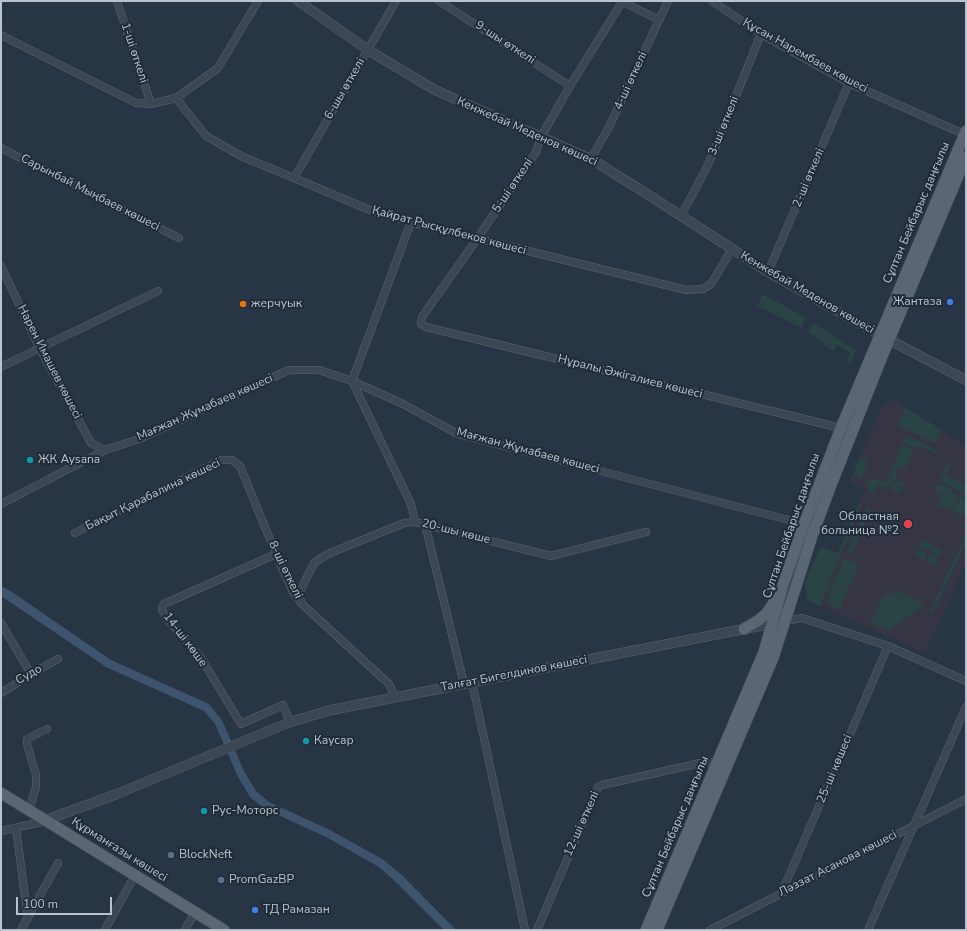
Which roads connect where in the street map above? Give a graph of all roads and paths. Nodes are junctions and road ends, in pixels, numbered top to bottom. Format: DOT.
graph roads {
  1 [pos="117,1"];
  2 [pos="258,1"];
  3 [pos="298,1"];
  4 [pos="396,1"];
  5 [pos="440,1"];
  6 [pos="622,1"];
  7 [pos="668,1"];
  8 [pos="712,1"];
  9 [pos="659,20"];
  10 [pos="761,34"];
  11 [pos="1,35"];
  12 [pos="368,50"];
  13 [pos="849,84"];
  14 [pos="570,86"];
  15 [pos="176,98"];
  16 [pos="151,104"];
  17 [pos="966,133"];
  18 [pos="541,137"];
  19 [pos="1,148"];
  20 [pos="966,158"];
  21 [pos="591,159"];
  22 [pos="294,178"];
  23 [pos="681,216"];
  24 [pos="411,222"];
  25 [pos="932,226"];
  26 [pos="179,238"];
  27 [pos="477,239"];
  28 [pos="732,249"];
  29 [pos="1,266"];
  30 [pos="768,272"];
  31 [pos="158,291"];
  32 [pos="421,324"];
  33 [pos="884,337"];
  34 [pos="40,349"];
  35 [pos="1,367"];
  36 [pos="966,380"];
  37 [pos="352,381"];
  38 [pos="841,428"];
  39 [pos="105,450"];
  40 [pos="232,460"];
  41 [pos="1,504"];
  42 [pos="416,522"];
  43 [pos="425,524"];
  44 [pos="804,524"];
  45 [pos="646,532"];
  46 [pos="75,533"];
  47 [pos="276,554"];
  48 [pos="783,585"];
  49 [pos="302,604"];
  50 [pos="785,621"];
  51 [pos="1,623"];
  52 [pos="773,623"];
  53 [pos="744,629"];
  54 [pos="888,646"];
  55 [pos="58,659"];
  56 [pos="31,674"];
  57 [pos="966,681"];
  58 [pos="468,683"];
  59 [pos="1,692"];
  60 [pos="395,697"];
  61 [pos="966,707"];
  62 [pos="290,722"];
  63 [pos="47,729"];
  64 [pos="718,763"];
  65 [pos="1,793"];
  66 [pos="966,799"];
  67 [pos="29,810"];
  68 [pos="46,820"];
  69 [pos="914,824"];
  70 [pos="16,828"];
  71 [pos="1,831"];
  72 [pos="58,863"];
  73 [pos="135,876"];
  74 [pos="782,892"];
  75 [pos="194,912"];
  76 [pos="28,919"];
  77 [pos="21,930"];
  78 [pos="105,930"];
  79 [pos="185,930"];
  80 [pos="224,930"];
  81 [pos="525,930"];
  82 [pos="537,930"];
  83 [pos="646,930"];
  84 [pos="657,930"];
  85 [pos="710,930"];
  86 [pos="868,930"];
  1 -- 16 [label="street, 1-ші өткелі"];
  2 -- 15 [label="street"];
  3 -- 12 [label="street, Кенжебай Меденов көшесі"];
  4 -- 12 [label="street, 6-шы өткелі"];
  5 -- 14 [label="street, 9-шы өткелі"];
  6 -- 9 [label="street"];
  6 -- 14 [label="street, 5-ші өткелі"];
  7 -- 9 [label="street, 4-ші өткелі"];
  8 -- 10 [label="street, Құсан Нарембаев көшесі"];
  9 -- 21 [label="street, 4-ші өткелі"];
  10 -- 13 [label="street, Құсан Нарембаев көшесі"];
  10 -- 23 [label="street, 3-ші өткелі"];
  11 -- 16 [label="street"];
  12 -- 18 [label="street, Кенжебай Меденов көшесі"];
  12 -- 22 [label="street, 6-шы өткелі"];
  13 -- 17 [label="street, Құсан Нарембаев көшесі"];
  13 -- 30 [label="street, 2-ші өткелі"];
  14 -- 18 [label="street, 5-ші өткелі"];
  15 -- 16 [label="street"];
  15 -- 22 [label="street, Қайрат Рысқұлбеков көшесі"];
  17 -- 25 [label="main road, Сұлтан Бейбарыс даңғылы"];
  18 -- 21 [label="street, Кенжебай Меденов көшесі"];
  18 -- 27 [label="street, 5-ші өткелі"];
  19 -- 26 [label="street, Сарынбай Мыңбаев көшесі"];
  20 -- 25 [label="main road, Сұлтан Бейбарыс даңғылы"];
  21 -- 23 [label="street, Кенжебай Меденов көшесі"];
  22 -- 24 [label="street, Қайрат Рысқұлбеков көшесі"];
  23 -- 28 [label="street, Кенжебай Меденов көшесі"];
  24 -- 27 [label="street, Қайрат Рысқұлбеков көшесі"];
  24 -- 37 [label="street"];
  25 -- 33 [label="main road, Сұлтан Бейбарыс даңғылы"];
  27 -- 28 [label="street, Қайрат Рысқұлбеков көшесі"];
  27 -- 32 [label="street, 5-ші өткелі"];
  28 -- 30 [label="street, Кенжебай Меденов көшесі"];
  29 -- 34 [label="street, Нарен Имашев көшесi"];
  30 -- 33 [label="street, Кенжебай Меденов көшесі"];
  31 -- 34 [label="street"];
  32 -- 38 [label="street, Нұралы Әжiгалиев көшесi"];
  33 -- 36 [label="street, Кенжебай Меденов көшесі"];
  33 -- 38 [label="main road, Сұлтан Бейбарыс даңғылы"];
  33 -- 50 [label="main road, Сұлтан Бейбарыс даңғылы"];
  34 -- 35 [label="street"];
  34 -- 39 [label="street, Нарен Имашев көшесi"];
  37 -- 39 [label="street, Мағжан Жұмабаев көшесі"];
  37 -- 42 [label="street"];
  37 -- 44 [label="street, Мағжан Жұмабаев көшесі"];
  38 -- 44 [label="main road, Сұлтан Бейбарыс даңғылы"];
  39 -- 41 [label="street, Мағжан Жұмабаев көшесі"];
  40 -- 46 [label="street, Бақыт Қарабалина көшесі"];
  40 -- 47 [label="street, 8-ші өткелі"];
  42 -- 43 [label="street, 20-шы көше"];
  42 -- 49 [label="street, 20-шы көше"];
  43 -- 45 [label="street, 20-шы көше"];
  43 -- 58 [label="street"];
  44 -- 48 [label="main road, Сұлтан Бейбарыс даңғылы"];
  47 -- 49 [label="street, 8-ші өткелі"];
  47 -- 62 [label="street, 14-ші көше"];
  48 -- 52 [label="main road, Сұлтан Бейбарыс даңғылы"];
  48 -- 53 [label="main road"];
  49 -- 60 [label="street, 8-ші өткелі"];
  50 -- 52 [label="street, Талғат Бигелдинов көшесі"];
  50 -- 54 [label="street"];
  50 -- 84 [label="main road, Сұлтан Бейбарыс даңғылы"];
  51 -- 56 [label="street"];
  52 -- 53 [label="street, Талғат Бигелдинов көшесі"];
  52 -- 64 [label="main road, Сұлтан Бейбарыс даңғылы"];
  53 -- 58 [label="street, Талғат Бигелдинов көшесі"];
  54 -- 57 [label="street"];
  54 -- 74 [label="street, 25-ші көшесі"];
  55 -- 56 [label="street, Судо"];
  56 -- 59 [label="street, Судо"];
  58 -- 60 [label="street, Талғат Бигелдинов көшесі"];
  58 -- 81 [label="street"];
  60 -- 62 [label="street, Талғат Бигелдинов көшесі"];
  61 -- 69 [label="street"];
  62 -- 68 [label="street, Талғат Бигелдинов көшесі"];
  63 -- 67 [label="street"];
  64 -- 82 [label="street, 12-ші өткелі"];
  64 -- 83 [label="main road, Сұлтан Бейбарыс даңғылы"];
  65 -- 67 [label="main road, Құрманғазы көшесі"];
  66 -- 69 [label="street, Ләззат Асанова көшесі"];
  67 -- 68 [label="main road, Құрманғазы көшесі"];
  68 -- 70 [label="street"];
  68 -- 73 [label="main road, Құрманғазы көшесі"];
  69 -- 74 [label="street, Ләззат Асанова көшесі"];
  69 -- 86 [label="street"];
  70 -- 71 [label="street"];
  70 -- 76 [label="street"];
  72 -- 76 [label="street"];
  73 -- 75 [label="main road, Құрманғазы көшесі"];
  73 -- 78 [label="street"];
  74 -- 85 [label="street, Ләззат Асанова көшесі"];
  75 -- 79 [label="street"];
  75 -- 80 [label="main road, Құрманғазы көшесі"];
  76 -- 77 [label="street"];
}
